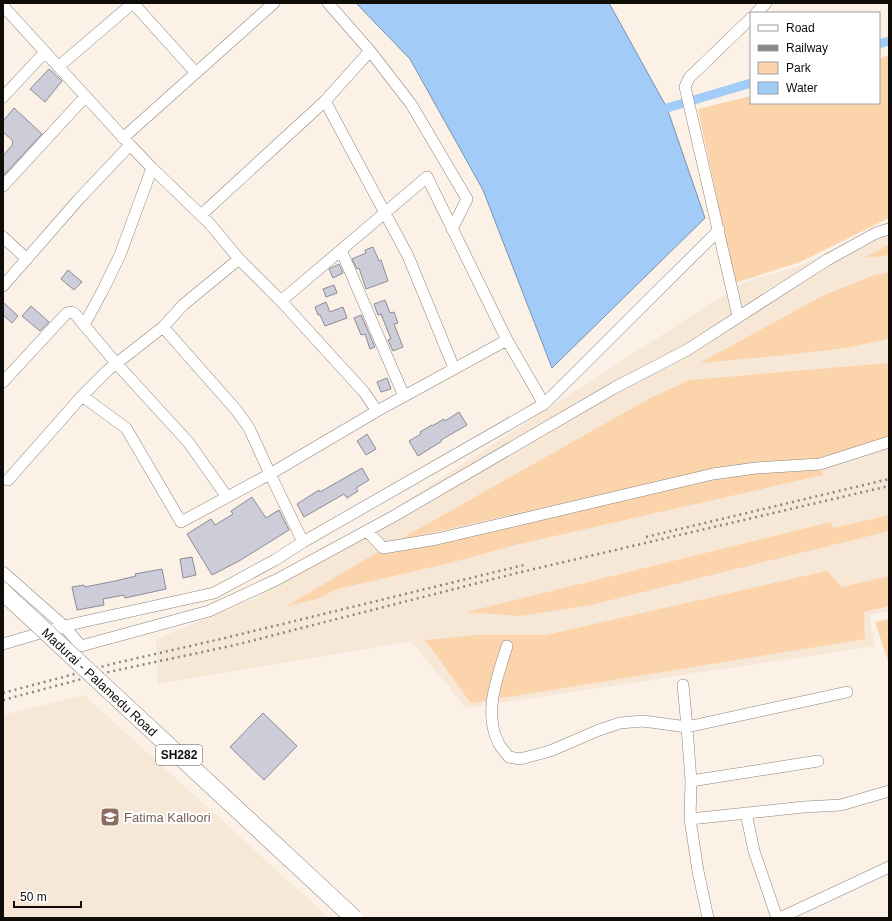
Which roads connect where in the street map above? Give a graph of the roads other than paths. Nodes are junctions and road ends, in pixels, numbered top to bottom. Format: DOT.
graph roads {
  1 [pos="133,3"];
  2 [pos="274,3"];
  3 [pos="328,3"];
  4 [pos="766,3"];
  5 [pos="3,6"];
  6 [pos="261,7"];
  7 [pos="757,12"];
  8 [pos="750,19"];
  9 [pos="370,51"];
  10 [pos="45,52"];
  11 [pos="58,67"];
  12 [pos="196,73"];
  13 [pos="85,96"];
  14 [pos="3,97"];
  15 [pos="325,101"];
  16 [pos="127,142"];
  17 [pos="152,168"];
  18 [pos="3,186"];
  19 [pos="384,213"];
  20 [pos="201,215"];
  21 [pos="452,229"];
  22 [pos="889,229"];
  23 [pos="719,230"];
  24 [pos="3,236"];
  25 [pos="341,250"];
  26 [pos="27,259"];
  27 [pos="239,259"];
  28 [pos="3,286"];
  29 [pos="281,301"];
  30 [pos="738,316"];
  31 [pos="84,324"];
  32 [pos="163,327"];
  33 [pos="507,340"];
  34 [pos="116,363"];
  35 [pos="454,368"];
  36 [pos="3,382"];
  37 [pos="82,396"];
  38 [pos="404,396"];
  39 [pos="544,404"];
  40 [pos="377,411"];
  41 [pos="889,442"];
  42 [pos="270,474"];
  43 [pos="5,480"];
  44 [pos="227,497"];
  45 [pos="367,531"];
  46 [pos="303,542"];
  47 [pos="3,572"];
  48 [pos="3,592"];
  49 [pos="64,626"];
  50 [pos="3,644"];
  51 [pos="506,646"];
  52 [pos="683,685"];
  53 [pos="847,692"];
  54 [pos="688,727"];
  55 [pos="818,761"];
  56 [pos="691,781"];
  57 [pos="889,791"];
  58 [pos="746,813"];
  59 [pos="690,819"];
  60 [pos="889,867"];
  61 [pos="354,918"];
  62 [pos="708,918"];
  63 [pos="777,918"];
  64 [pos="780,918"];
  1 -- 11 [label="street"];
  1 -- 12 [label="street"];
  2 -- 6 [label="street"];
  3 -- 9 [label="street"];
  4 -- 7 [label="street"];
  5 -- 10 [label="street"];
  6 -- 12 [label="street"];
  8 -- 23 [label="street"];
  9 -- 15 [label="street"];
  9 -- 21 [label="street"];
  10 -- 11 [label="street"];
  10 -- 14 [label="street"];
  11 -- 13 [label="street"];
  12 -- 16 [label="street"];
  13 -- 16 [label="street"];
  13 -- 18 [label="street"];
  15 -- 19 [label="street"];
  15 -- 20 [label="street"];
  16 -- 17 [label="street"];
  16 -- 26 [label="street"];
  17 -- 20 [label="street"];
  17 -- 31 [label="street"];
  19 -- 21 [label="street"];
  19 -- 25 [label="street"];
  19 -- 35 [label="street"];
  20 -- 27 [label="street"];
  21 -- 33 [label="street"];
  22 -- 30 [label="street"];
  23 -- 30 [label="street"];
  23 -- 39 [label="street"];
  24 -- 26 [label="street"];
  25 -- 29 [label="street"];
  25 -- 38 [label="street"];
  26 -- 28 [label="street"];
  27 -- 29 [label="street"];
  27 -- 32 [label="street"];
  29 -- 40 [label="street"];
  30 -- 45 [label="street"];
  31 -- 34 [label="street"];
  31 -- 36 [label="street"];
  32 -- 34 [label="street"];
  32 -- 42 [label="street"];
  33 -- 35 [label="street"];
  33 -- 39 [label="street"];
  34 -- 37 [label="street"];
  34 -- 44 [label="street"];
  35 -- 38 [label="street"];
  37 -- 43 [label="street"];
  37 -- 44 [label="street"];
  38 -- 40 [label="street"];
  39 -- 46 [label="street"];
  40 -- 42 [label="street"];
  41 -- 45 [label="street"];
  42 -- 44 [label="street"];
  42 -- 46 [label="street"];
  45 -- 49 [label="street"];
  46 -- 49 [label="street"];
  47 -- 49 [label="street"];
  48 -- 61 [label="main road, Madurai - Palamedu Road / SH282, bridge"];
  49 -- 50 [label="street"];
  51 -- 54 [label="street"];
  52 -- 54 [label="street"];
  53 -- 54 [label="street"];
  54 -- 56 [label="street"];
  55 -- 56 [label="street"];
  56 -- 59 [label="street"];
  57 -- 58 [label="street"];
  58 -- 59 [label="street"];
  58 -- 63 [label="street"];
  59 -- 62 [label="street"];
  60 -- 64 [label="street"];
}
